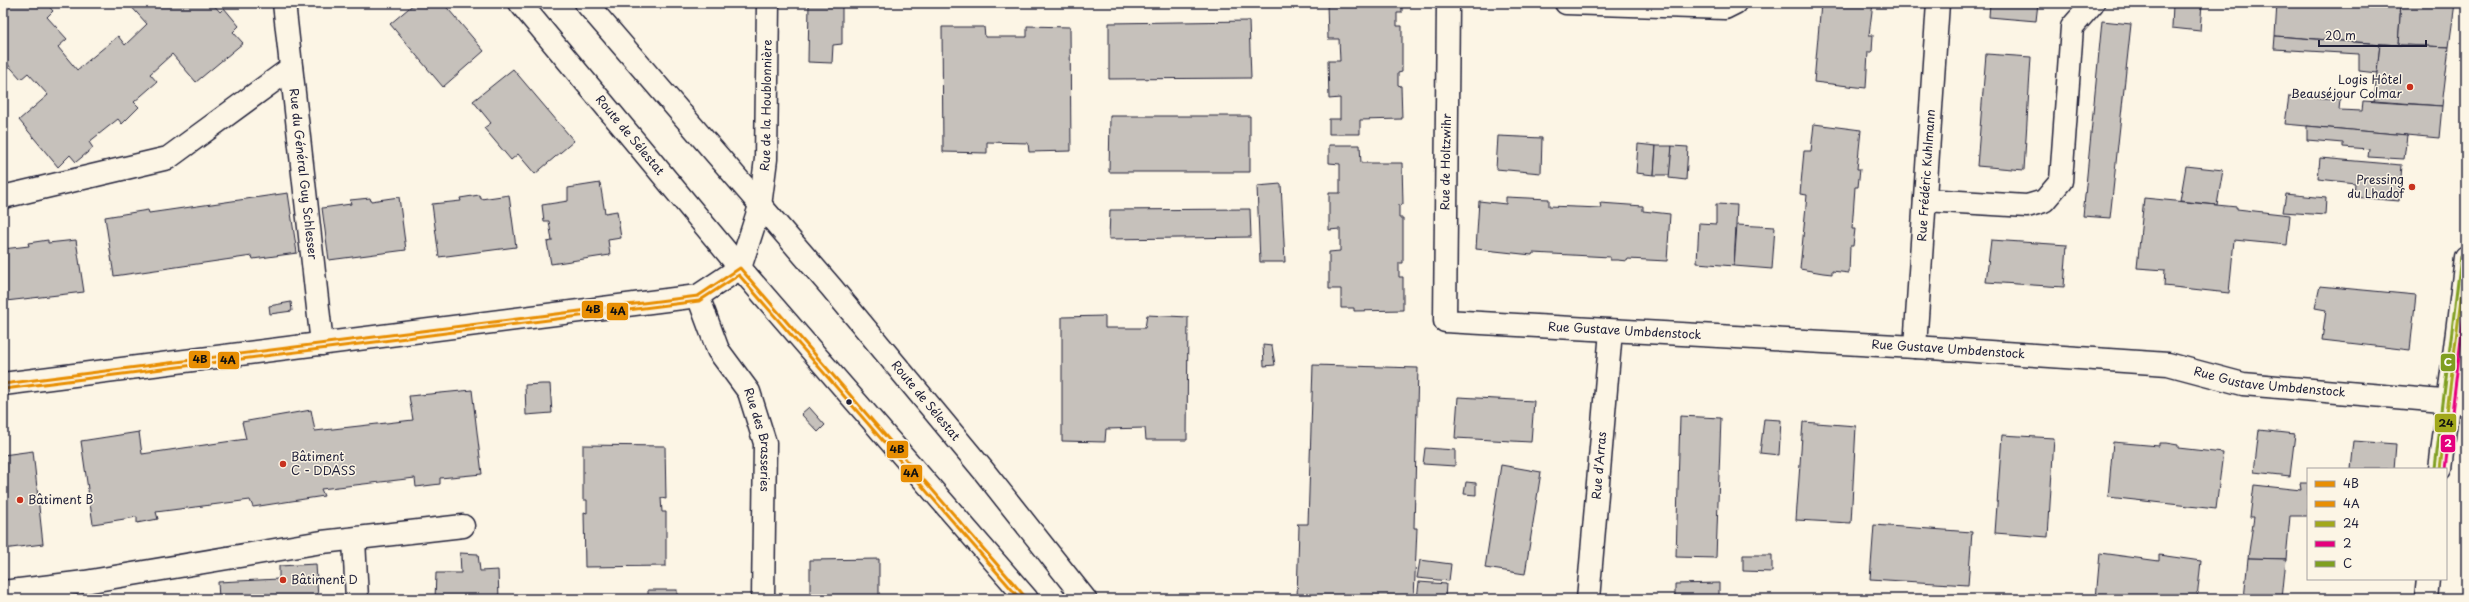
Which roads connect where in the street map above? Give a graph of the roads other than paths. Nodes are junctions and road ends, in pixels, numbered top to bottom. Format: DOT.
graph roads {
  1 [pos="284,3"];
  2 [pos="520,3"];
  3 [pos="586,3"];
  4 [pos="768,3"];
  5 [pos="1448,3"];
  6 [pos="1566,3"];
  7 [pos="1735,3"];
  8 [pos="1938,3"];
  9 [pos="2093,3"];
  10 [pos="291,68"];
  11 [pos="3,197"];
  12 [pos="1925,200"];
  13 [pos="760,206"];
  14 [pos="2466,258"];
  15 [pos="740,268"];
  16 [pos="698,296"];
  17 [pos="1445,321"];
  18 [pos="1611,332"];
  19 [pos="322,344"];
  20 [pos="1915,347"];
  21 [pos="3,384"];
  22 [pos="2457,402"];
  23 [pos="2440,468"];
  24 [pos="463,526"];
  25 [pos="354,539"];
  26 [pos="2428,580"];
  27 [pos="82,591"];
  28 [pos="3,592"];
  29 [pos="357,599"];
  30 [pos="763,599"];
  31 [pos="1026,599"];
  32 [pos="1085,599"];
  33 [pos="1588,599"];
  34 [pos="2426,599"];
  1 -- 10 [label="street, Rue du Général Guy Schlesser"];
  2 -- 15 [label="street, Route de Sélestat"];
  3 -- 13 [label="street, Route de Sélestat"];
  4 -- 13 [label="street, Rue de la Houblonnière"];
  5 -- 17 [label="street, Rue de Holtzwihr"];
  6 -- 7 [label="street"];
  8 -- 12 [label="street, Rue Frédéric Kuhlmann"];
  9 -- 12 [label="street"];
  10 -- 11 [label="street"];
  10 -- 19 [label="street, Rue du Général Guy Schlesser"];
  12 -- 20 [label="street, Rue Frédéric Kuhlmann"];
  13 -- 15 [label="street"];
  13 -- 32 [label="street, Route de Sélestat"];
  14 -- 22 [label="street"];
  15 -- 16 [label="street"];
  15 -- 31 [label="street, Route de Sélestat"];
  16 -- 19 [label="street"];
  16 -- 30 [label="street, Rue des Brasseries"];
  17 -- 18 [label="street, Rue Gustave Umbdenstock"];
  18 -- 20 [label="street, Rue Gustave Umbdenstock"];
  18 -- 33 [label="street, Rue d'Arras"];
  19 -- 21 [label="street"];
  20 -- 22 [label="street, Rue Gustave Umbdenstock"];
  22 -- 23 [label="street"];
  24 -- 25 [label="street"];
  25 -- 27 [label="street"];
  25 -- 29 [label="street"];
  26 -- 34 [label="street"];
  27 -- 28 [label="street"];
}
